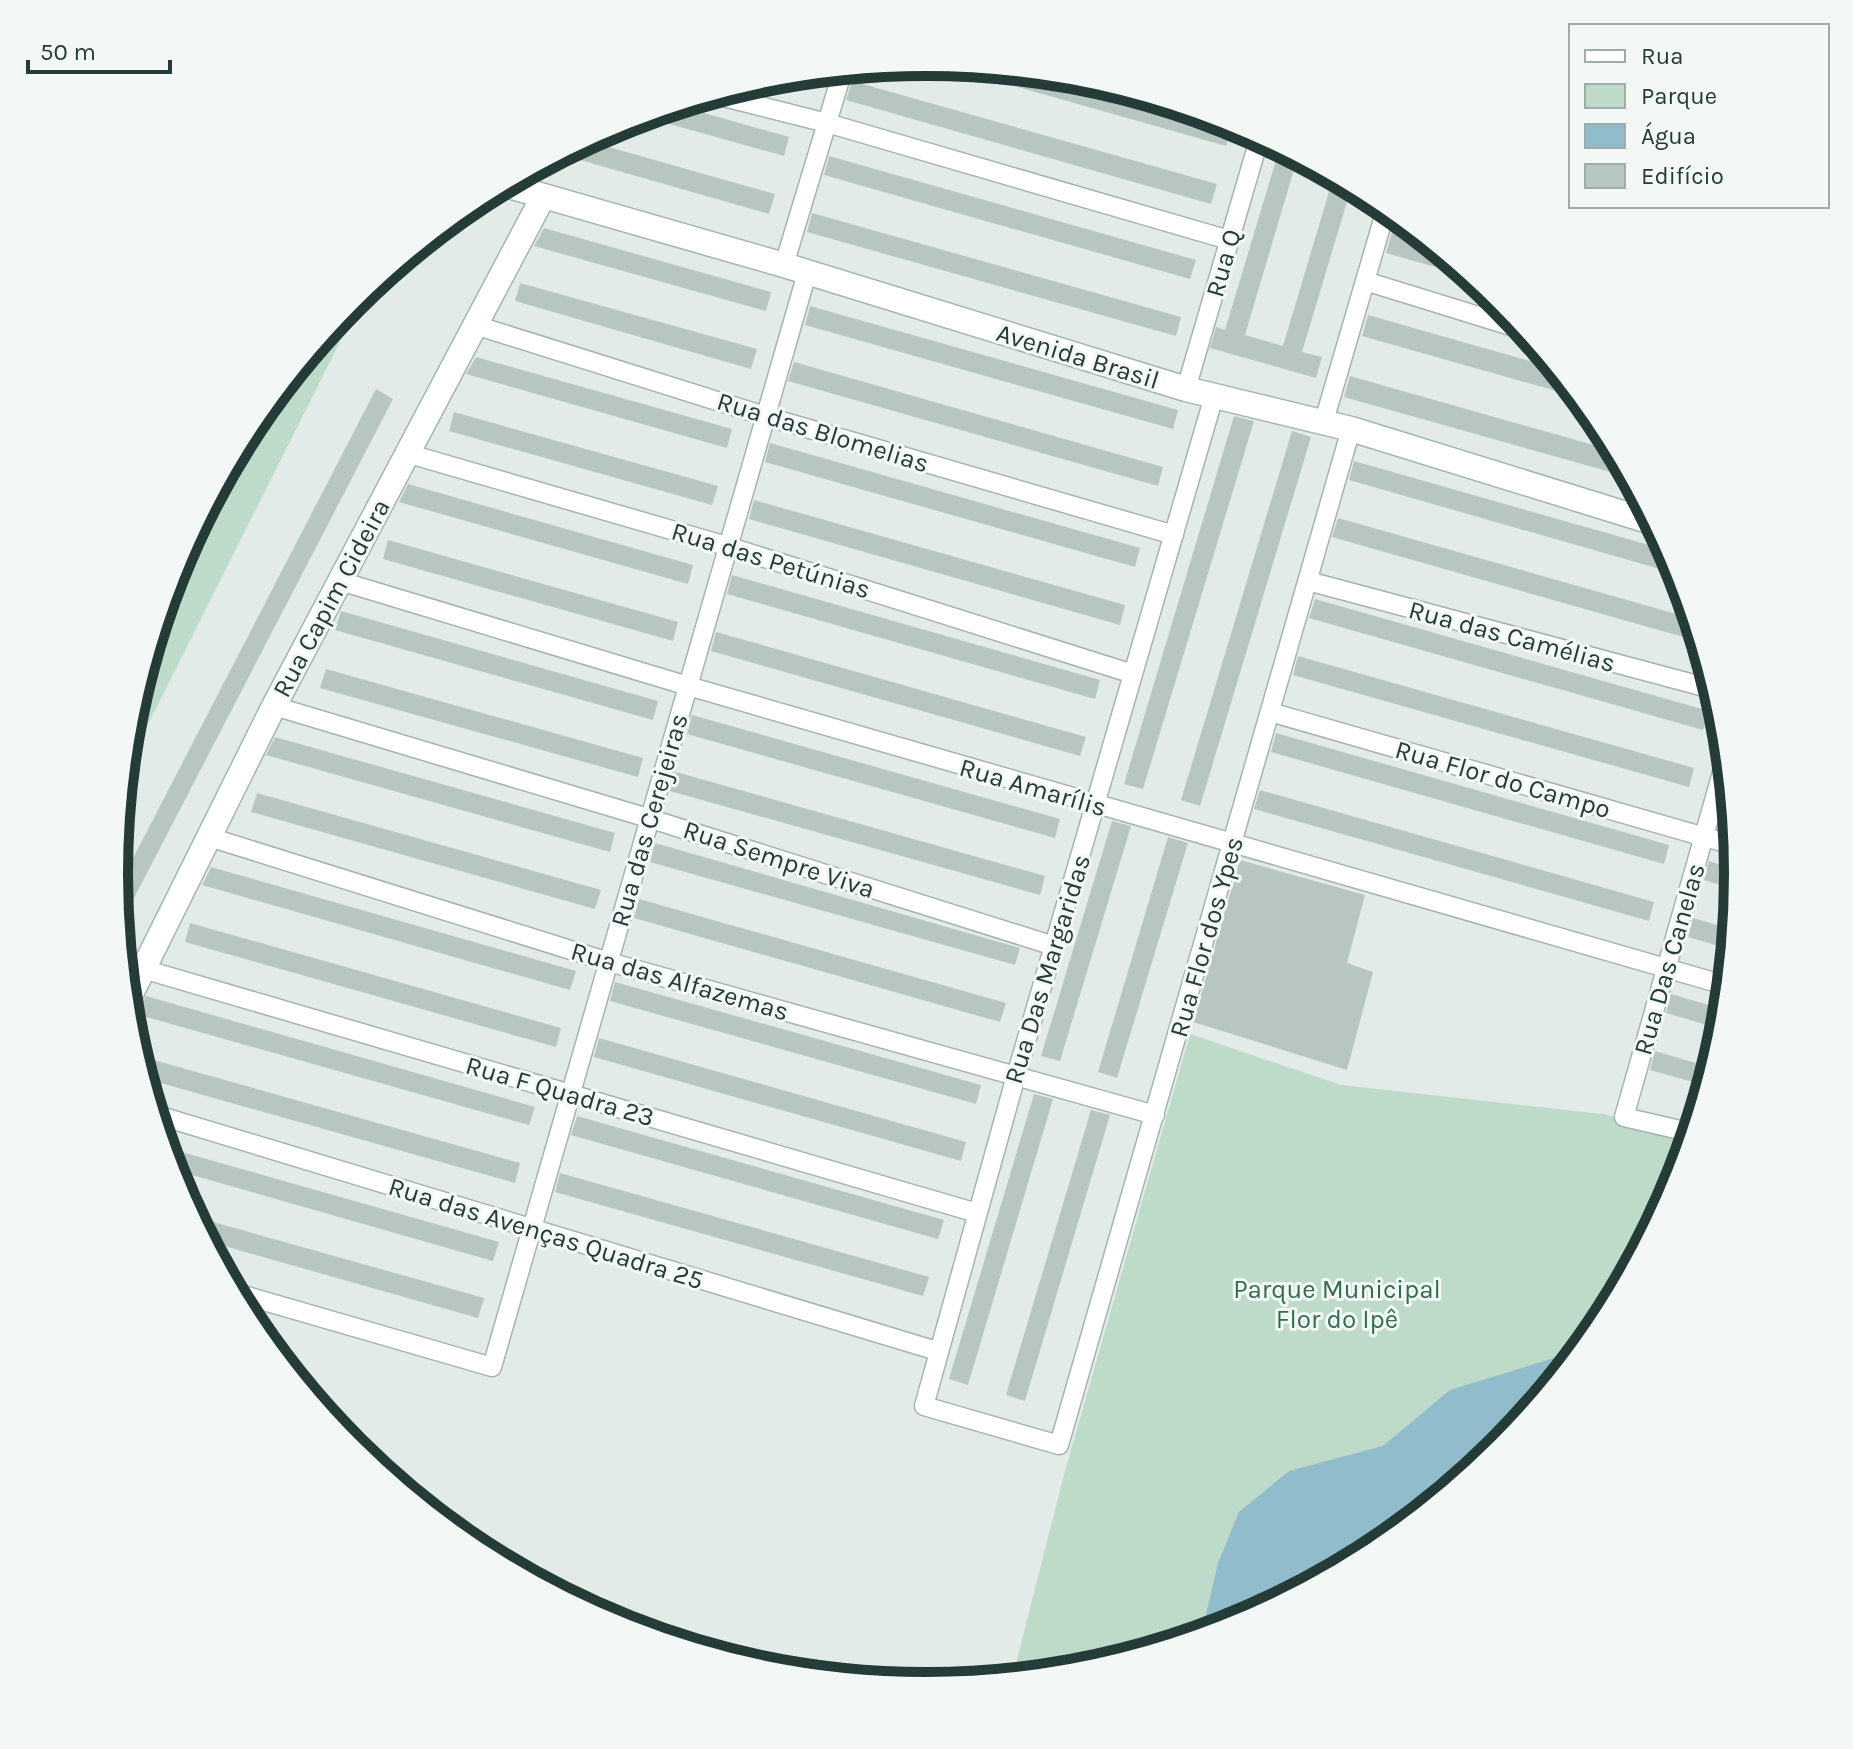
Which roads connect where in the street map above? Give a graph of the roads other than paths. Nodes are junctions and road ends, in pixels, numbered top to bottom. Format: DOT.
graph roads {
  1 [pos="840,81"];
  2 [pos="734,100"];
  3 [pos="827,123"];
  4 [pos="1257,148"];
  5 [pos="518,189"];
  6 [pos="543,197"];
  7 [pos="1383,220"];
  8 [pos="1229,240"];
  9 [pos="796,269"];
  10 [pos="1365,281"];
  11 [pos="1495,314"];
  12 [pos="475,325"];
  13 [pos="1186,389"];
  14 [pos="1214,396"];
  15 [pos="768,417"];
  16 [pos="1324,421"];
  17 [pos="1351,429"];
  18 [pos="406,453"];
  19 [pos="1642,519"];
  20 [pos="1174,535"];
  21 [pos="730,547"];
  22 [pos="340,581"];
  23 [pos="1308,581"];
  24 [pos="1133,674"];
  25 [pos="688,686"];
  26 [pos="1702,686"];
  27 [pos="274,706"];
  28 [pos="1270,712"];
  29 [pos="1719,783"];
  30 [pos="1096,805"];
  31 [pos="648,818"];
  32 [pos="209,837"];
  33 [pos="1704,837"];
  34 [pos="1724,843"];
  35 [pos="1233,844"];
  36 [pos="1054,946"];
  37 [pos="609,962"];
  38 [pos="143,969"];
  39 [pos="1666,969"];
  40 [pos="1717,983"];
  41 [pos="136,984"];
  42 [pos="1016,1076"];
  43 [pos="570,1093"];
  44 [pos="1155,1115"];
  45 [pos="166,1118"];
  46 [pos="1683,1131"];
  47 [pos="977,1213"];
  48 [pos="533,1229"];
  49 [pos="249,1297"];
  50 [pos="937,1351"];
  51 [pos="924,1406"];
  1 -- 3 [label="street, Rua das Cerejeiras"];
  2 -- 3 [label="street"];
  3 -- 8 [label="street"];
  3 -- 9 [label="street, Rua das Cerejeiras"];
  4 -- 8 [label="street, Rua Q"];
  5 -- 6 [label="street, Avenida Brasil"];
  6 -- 9 [label="street, Avenida Brasil"];
  6 -- 12 [label="street, Rua Capim Cideira"];
  7 -- 10 [label="street"];
  8 -- 13 [label="street, Rua Q"];
  9 -- 13 [label="street, Avenida Brasil"];
  9 -- 15 [label="street, Rua das Cerejeiras"];
  10 -- 11 [label="street"];
  10 -- 16 [label="street"];
  12 -- 15 [label="street, Rua das Blomelias"];
  12 -- 18 [label="street, Rua Capim Cideira"];
  13 -- 14 [label="street, Avenida Brasil"];
  14 -- 16 [label="street, Avenida Brasil"];
  14 -- 20 [label="street, Rua Das Margaridas"];
  15 -- 20 [label="street, Rua das Blomelias"];
  15 -- 21 [label="street, Rua das Cerejeiras"];
  16 -- 17 [label="street, Avenida Brasil"];
  17 -- 19 [label="street, Avenida Brasil"];
  17 -- 23 [label="street, Rua Flor dos Ypes"];
  18 -- 21 [label="street, Rua das Petúnias"];
  18 -- 22 [label="street, Rua Capim Cideira"];
  20 -- 24 [label="street, Rua Das Margaridas"];
  21 -- 24 [label="street, Rua das Petúnias"];
  21 -- 25 [label="street, Rua das Cerejeiras"];
  22 -- 25 [label="street, Rua Amarílis"];
  22 -- 27 [label="street, Rua Capim Cideira"];
  23 -- 26 [label="street, Rua das Camélias"];
  23 -- 28 [label="street, Rua Flor dos Ypes"];
  24 -- 30 [label="street, Rua Das Margaridas"];
  25 -- 30 [label="street, Rua Amarílis"];
  25 -- 31 [label="street, Rua das Cerejeiras"];
  27 -- 31 [label="street, Rua Sempre Viva"];
  27 -- 32 [label="street, Rua Capim Cideira"];
  28 -- 33 [label="street, Rua Flor do Campo"];
  28 -- 35 [label="street, Rua Flor dos Ypes"];
  29 -- 33 [label="street, Rua Das Canelas"];
  30 -- 35 [label="street, Rua Amarílis"];
  30 -- 36 [label="street, Rua Das Margaridas"];
  31 -- 36 [label="street, Rua Sempre Viva"];
  31 -- 37 [label="street, Rua das Cerejeiras"];
  32 -- 37 [label="street, Rua das Alfazemas"];
  32 -- 38 [label="street, Rua Capim Cideira"];
  33 -- 34 [label="street, Rua Flor do Campo"];
  33 -- 39 [label="street, Rua Das Canelas"];
  35 -- 39 [label="street, Rua Amarílis"];
  35 -- 44 [label="street, Rua Flor dos Ypes"];
  36 -- 42 [label="street, Rua Das Margaridas"];
  37 -- 42 [label="street, Rua das Alfazemas"];
  37 -- 43 [label="street, Rua das Cerejeiras"];
  38 -- 41 [label="street, Rua Capim Cideira"];
  38 -- 43 [label="street, Rua F Quadra 23"];
  39 -- 40 [label="street, Rua Amarílis"];
  39 -- 46 [label="street, Rua Das Canelas"];
  42 -- 44 [label="street, Rua das Alfazemas"];
  42 -- 47 [label="street, Rua Das Margaridas"];
  43 -- 47 [label="street, Rua F Quadra 23"];
  43 -- 48 [label="street, Rua das Cerejeiras"];
  44 -- 51 [label="street, Rua Flor dos Ypes"];
  45 -- 48 [label="street, Rua das Avenças Quadra 25"];
  47 -- 50 [label="street, Rua Das Margaridas"];
  48 -- 49 [label="street, Rua das Cerejeiras"];
  48 -- 50 [label="street, Rua das Avenças Quadra 25"];
  50 -- 51 [label="street, Rua Das Margaridas"];
}
